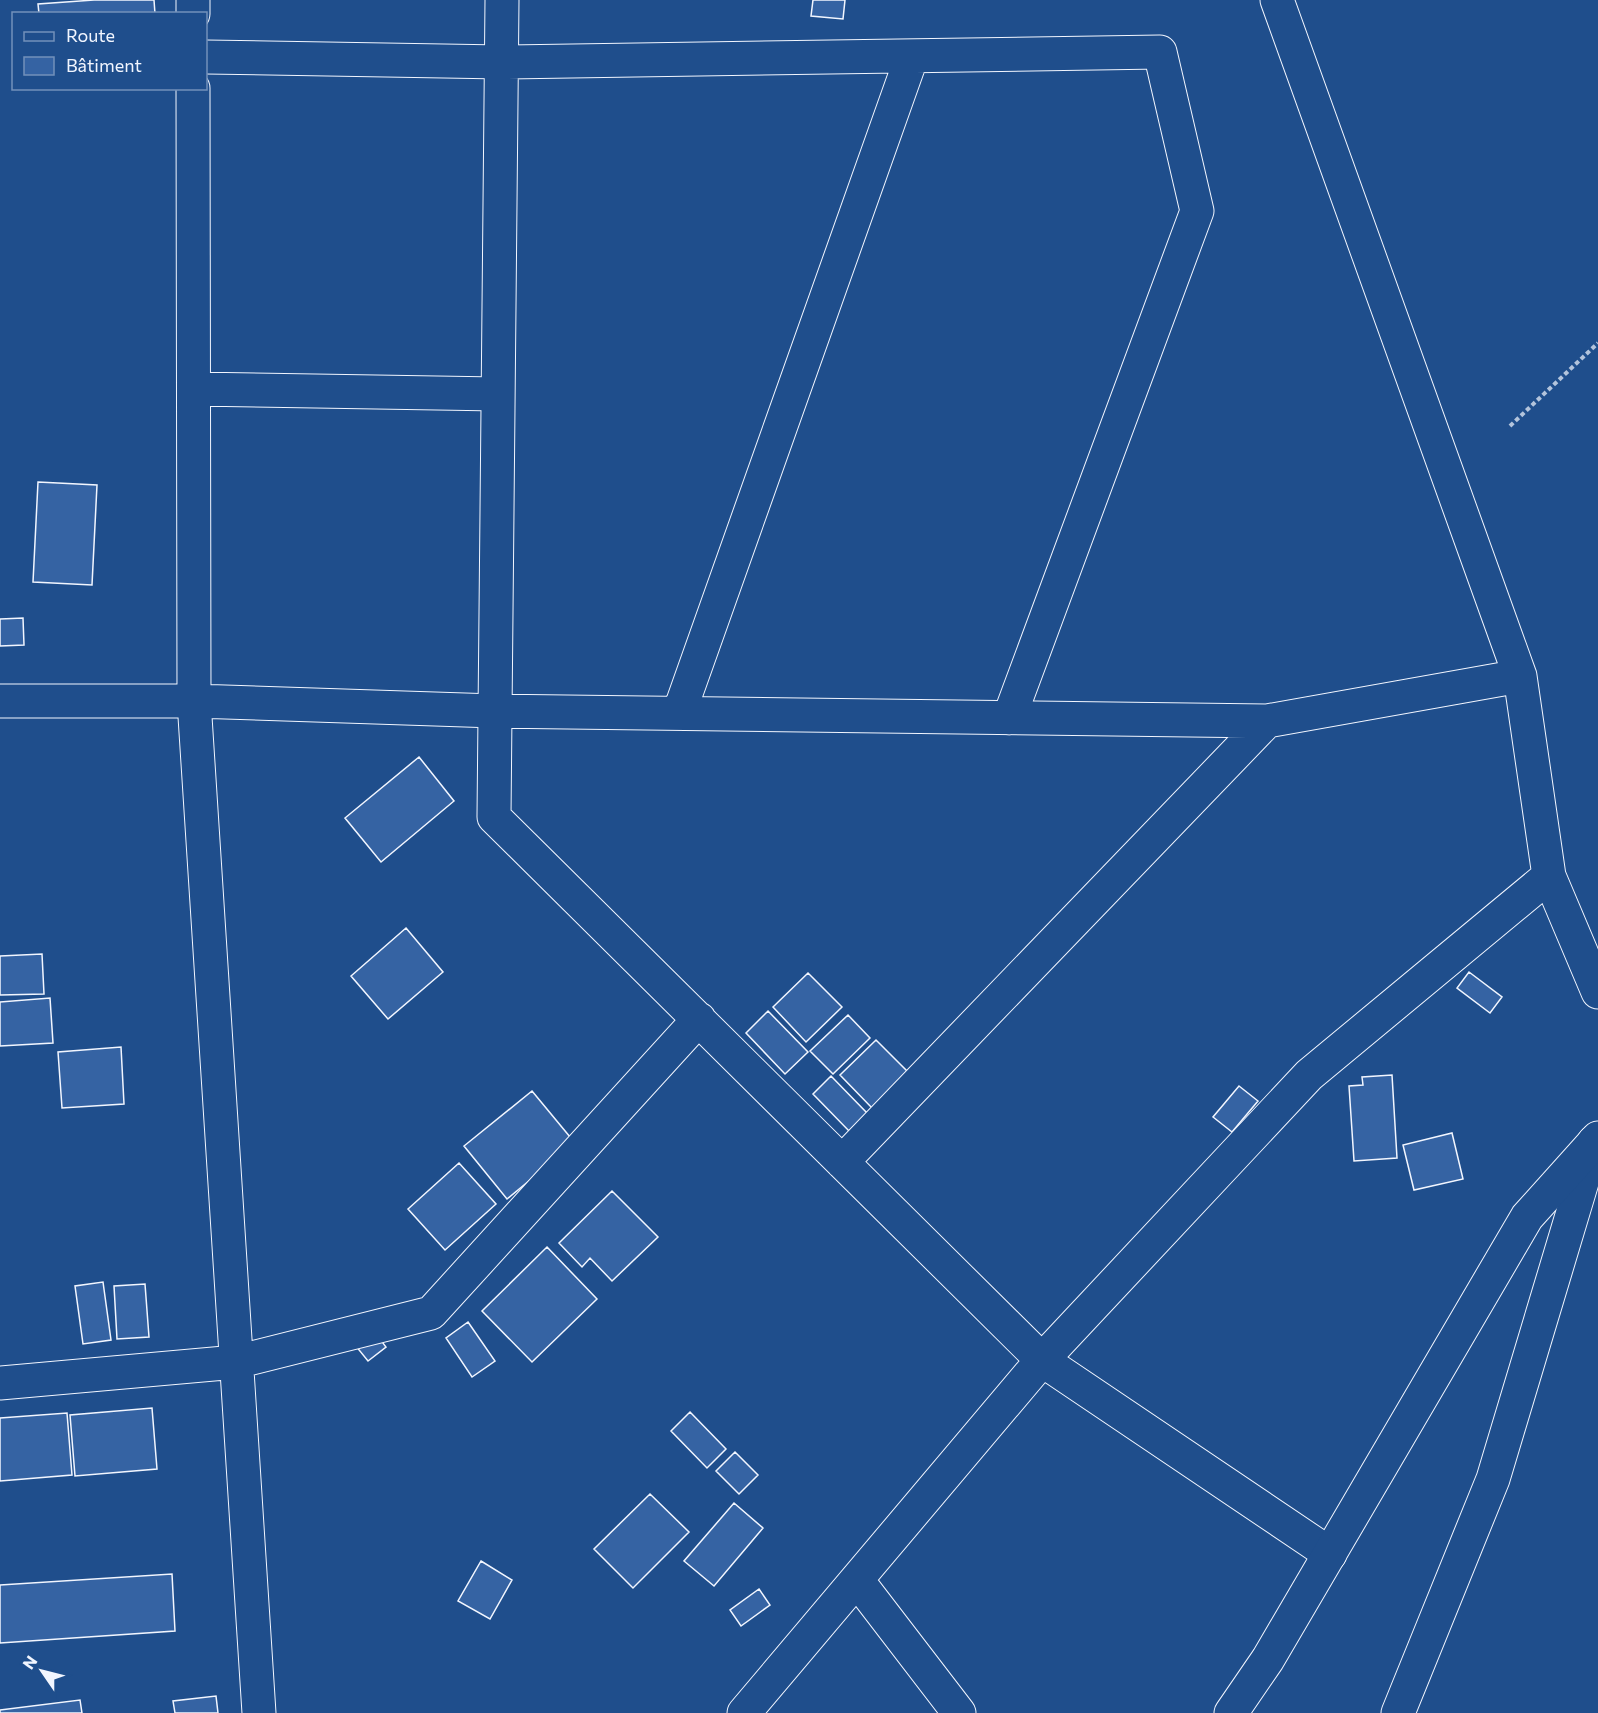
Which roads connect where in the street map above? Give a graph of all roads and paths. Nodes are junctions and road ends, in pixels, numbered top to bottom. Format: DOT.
graph roads {
  1 [pos="502,0"];
  2 [pos="1277,0"];
  3 [pos="912,56"];
  4 [pos="207,57"];
  5 [pos="502,62"];
  6 [pos="193,90"];
  7 [pos="1598,343"];
  8 [pos="194,389"];
  9 [pos="498,394"];
  10 [pos="1510,426"];
  11 [pos="1520,676"];
  12 [pos="0,701"];
  13 [pos="194,702"];
  14 [pos="495,711"];
  15 [pos="679,713"];
  16 [pos="1009,718"];
  17 [pos="1267,720"];
  18 [pos="1549,876"];
  19 [pos="1598,992"];
  20 [pos="699,1019"];
  21 [pos="1596,1140"];
  22 [pos="842,1162"];
  23 [pos="1042,1360"];
  24 [pos="237,1362"];
  25 [pos="0,1383"];
  26 [pos="1330,1554"];
  27 [pos="857,1580"];
  28 [pos="259,1713"];
  29 [pos="744,1713"];
  30 [pos="959,1713"];
  31 [pos="1231,1713"];
  32 [pos="1398,1713"];
  1 -- 5 [label="street"];
  2 -- 11 [label="street"];
  3 -- 5 [label="street"];
  3 -- 15 [label="street"];
  3 -- 16 [label="street"];
  4 -- 5 [label="street"];
  5 -- 9 [label="street"];
  6 -- 8 [label="street"];
  7 -- 10 [label="path"];
  8 -- 9 [label="street"];
  8 -- 13 [label="street"];
  9 -- 14 [label="street"];
  11 -- 17 [label="street"];
  11 -- 18 [label="street"];
  12 -- 13 [label="street"];
  13 -- 14 [label="street"];
  13 -- 24 [label="street"];
  14 -- 15 [label="street"];
  14 -- 20 [label="street"];
  15 -- 16 [label="street"];
  16 -- 17 [label="street"];
  17 -- 22 [label="street"];
  18 -- 19 [label="street"];
  18 -- 23 [label="street"];
  20 -- 22 [label="street"];
  20 -- 24 [label="street"];
  21 -- 26 [label="street"];
  21 -- 32 [label="street"];
  22 -- 23 [label="street"];
  23 -- 26 [label="street"];
  23 -- 27 [label="street"];
  24 -- 25 [label="street"];
  24 -- 28 [label="street"];
  26 -- 31 [label="street"];
  27 -- 29 [label="street"];
  27 -- 30 [label="street"];
}
